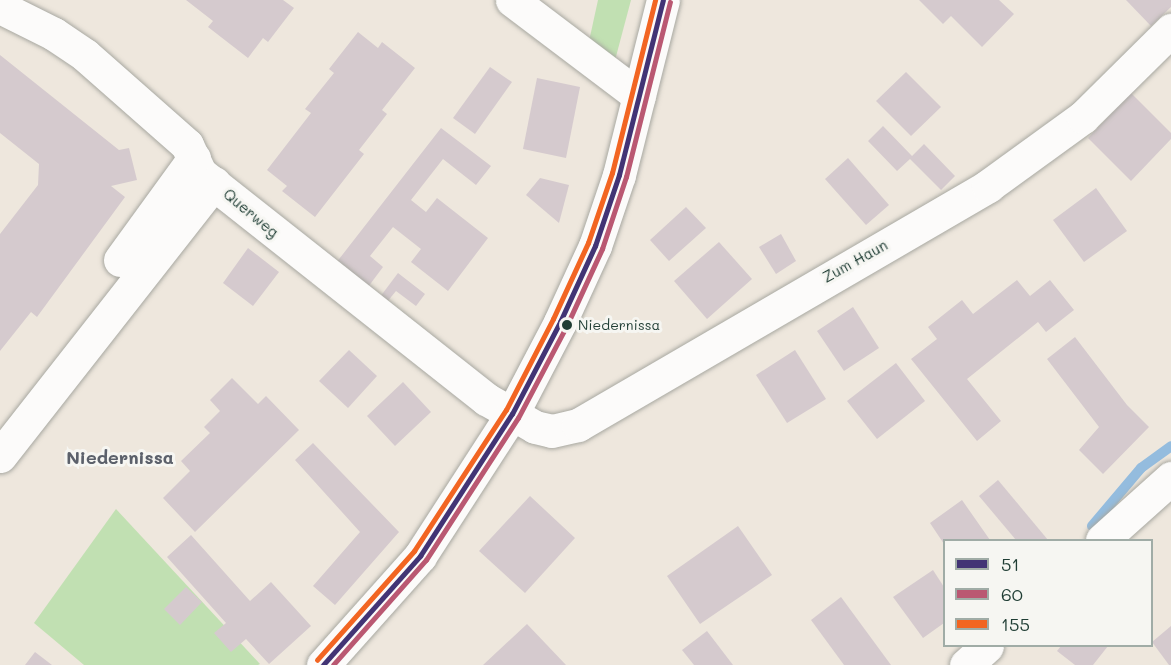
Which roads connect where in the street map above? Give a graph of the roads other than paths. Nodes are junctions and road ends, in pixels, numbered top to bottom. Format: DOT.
graph roads {
  1 [pos="512,0"];
  2 [pos="663,0"];
  3 [pos="0,7"];
  4 [pos="1171,30"];
  5 [pos="639,96"];
  6 [pos="204,171"];
  7 [pos="120,260"];
  8 [pos="512,414"];
  9 [pos="0,456"];
  10 [pos="1171,478"];
  11 [pos="1103,539"];
  12 [pos="985,647"];
  13 [pos="323,665"];
  14 [pos="966,665"];
  1 -- 5 [label="street"];
  2 -- 5 [label="street"];
  3 -- 6 [label="street, Querweg"];
  4 -- 8 [label="street, Zum Haun"];
  5 -- 8 [label="street"];
  6 -- 7 [label="street"];
  6 -- 8 [label="street, Querweg"];
  6 -- 9 [label="street"];
  8 -- 13 [label="street"];
  10 -- 11 [label="street"];
  12 -- 14 [label="street"];
}
